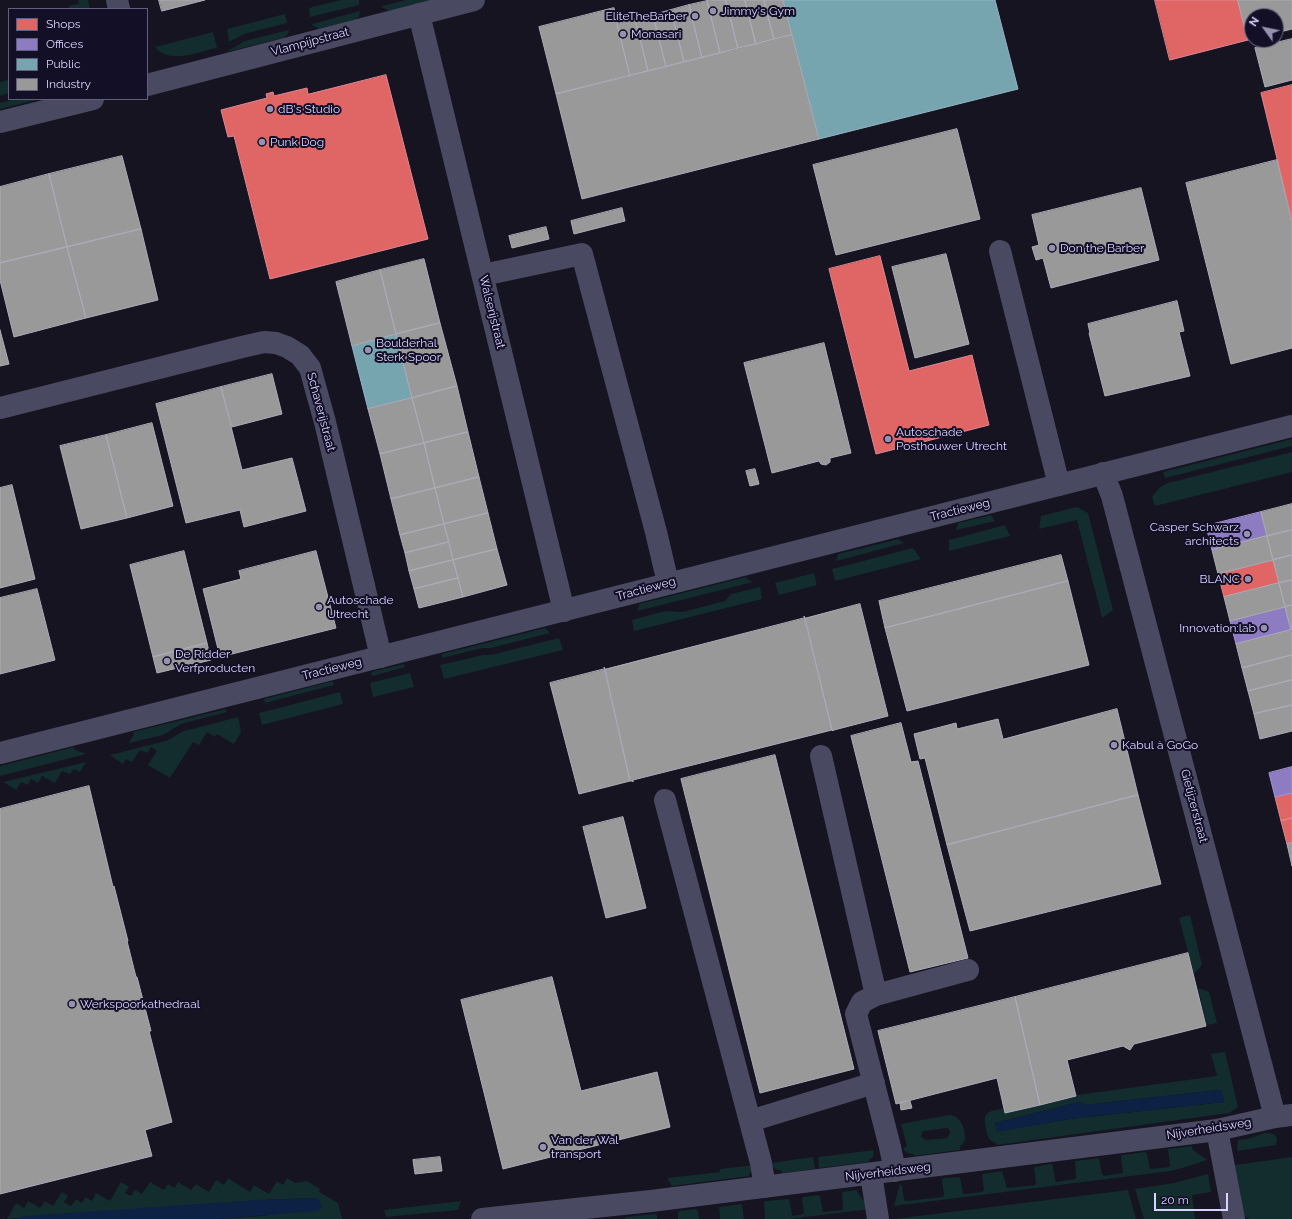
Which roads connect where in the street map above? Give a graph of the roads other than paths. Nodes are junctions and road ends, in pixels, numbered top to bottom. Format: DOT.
graph roads {
  1 [pos="474,0"];
  2 [pos="419,14"];
  3 [pos="148,85"];
  4 [pos="89,100"];
  5 [pos="0,122"];
  6 [pos="1000,251"];
  7 [pos="483,275"];
  8 [pos="0,408"];
  9 [pos="1292,426"];
  10 [pos="1103,473"];
  11 [pos="1059,485"];
  12 [pos="668,583"];
  13 [pos="564,611"];
  14 [pos="381,656"];
  15 [pos="0,753"];
  16 [pos="821,756"];
  17 [pos="664,800"];
  18 [pos="968,970"];
  19 [pos="876,995"];
  20 [pos="874,1083"];
  21 [pos="1284,1116"];
  22 [pos="750,1121"];
  23 [pos="1218,1130"];
  24 [pos="894,1171"];
  25 [pos="871,1174"];
  26 [pos="765,1187"];
  27 [pos="482,1219"];
  28 [pos="878,1219"];
  29 [pos="1234,1219"];
  1 -- 2 [label="street, Vlampijpstraat"];
  2 -- 3 [label="street, Vlampijpstraat"];
  2 -- 7 [label="street, Walserijstraat"];
  4 -- 5 [label="street"];
  6 -- 11 [label="street"];
  7 -- 12 [label="street"];
  7 -- 13 [label="street, Walserijstraat"];
  8 -- 14 [label="street, Schaverijstraat"];
  9 -- 10 [label="street, Tractieweg"];
  10 -- 11 [label="street, Tractieweg"];
  10 -- 21 [label="street, Gietijzerstraat"];
  11 -- 12 [label="street, Tractieweg"];
  12 -- 13 [label="street, Tractieweg"];
  13 -- 14 [label="street, Tractieweg"];
  14 -- 15 [label="street, Tractieweg"];
  16 -- 19 [label="street"];
  17 -- 22 [label="street"];
  18 -- 19 [label="street"];
  19 -- 20 [label="street"];
  20 -- 22 [label="street"];
  20 -- 24 [label="street"];
  21 -- 23 [label="street, Nijverheidsweg"];
  22 -- 26 [label="street"];
  23 -- 24 [label="street, Nijverheidsweg"];
  23 -- 29 [label="street"];
  24 -- 25 [label="street, Nijverheidsweg"];
  25 -- 26 [label="street, Nijverheidsweg"];
  25 -- 28 [label="street"];
  26 -- 27 [label="street, Nijverheidsweg"];
}
